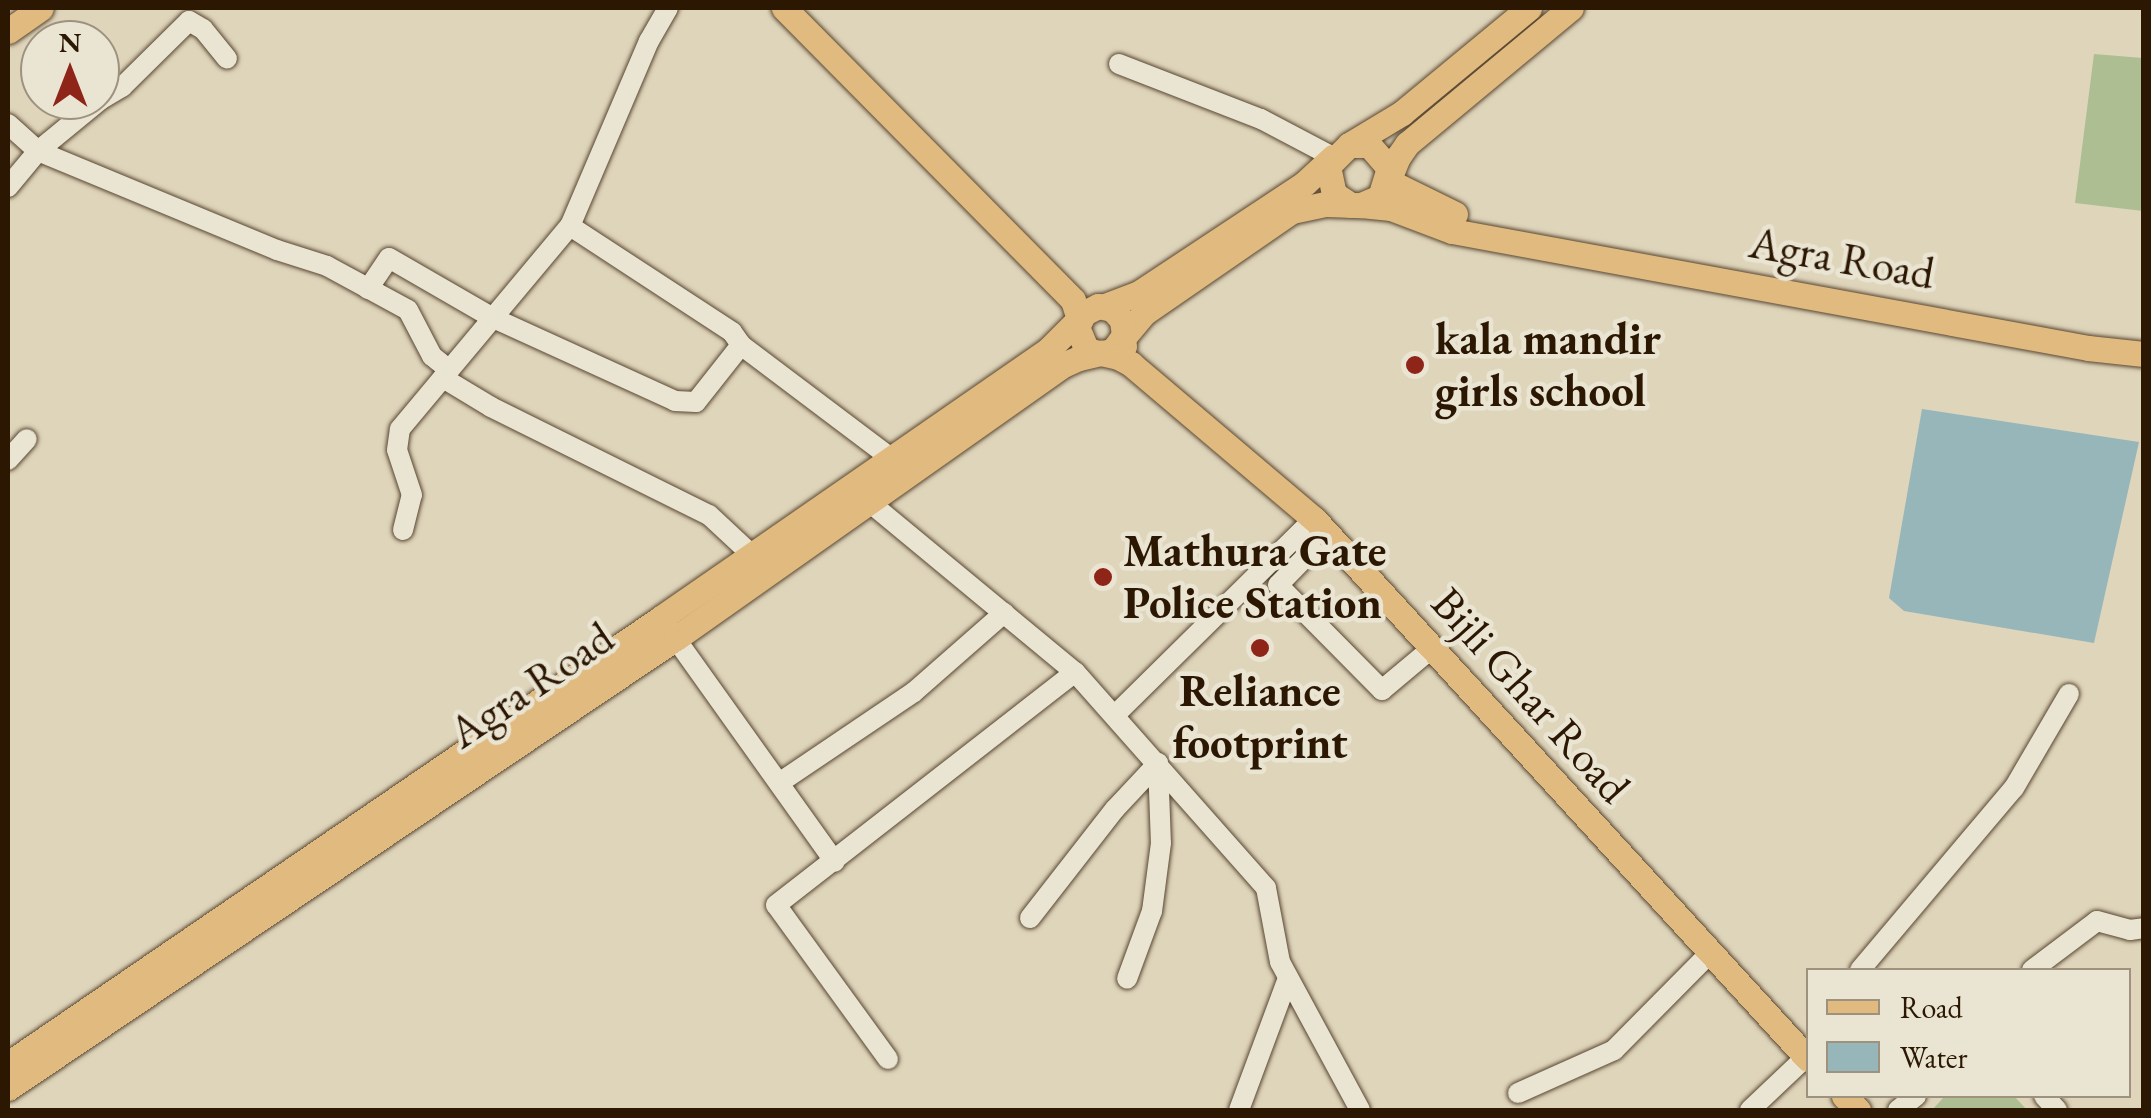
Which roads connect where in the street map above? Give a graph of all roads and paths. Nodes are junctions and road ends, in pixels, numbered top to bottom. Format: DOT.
graph roads {
  1 [pos="41,8"];
  2 [pos="668,8"];
  3 [pos="784,8"];
  4 [pos="1530,8"];
  5 [pos="1571,8"];
  6 [pos="8,32"];
  7 [pos="227,59"];
  8 [pos="1119,64"];
  9 [pos="120,89"];
  10 [pos="76,120"];
  11 [pos="8,124"];
  12 [pos="38,151"];
  13 [pos="1340,151"];
  14 [pos="1389,179"];
  15 [pos="8,187"];
  16 [pos="1356,205"];
  17 [pos="570,226"];
  18 [pos="1525,241"];
  19 [pos="368,289"];
  20 [pos="1089,308"];
  21 [pos="491,316"];
  22 [pos="1122,338"];
  23 [pos="741,345"];
  24 [pos="1101,353"];
  25 [pos="2144,354"];
  26 [pos="1131,364"];
  27 [pos="446,374"];
  28 [pos="27,439"];
  29 [pos="891,458"];
  30 [pos="8,460"];
  31 [pos="868,501"];
  32 [pos="1321,527"];
  33 [pos="402,530"];
  34 [pos="752,555"];
  35 [pos="1004,613"];
  36 [pos="668,628"];
  37 [pos="1431,648"];
  38 [pos="1075,672"];
  39 [pos="2069,694"];
  40 [pos="1116,714"];
  41 [pos="1158,763"];
  42 [pos="779,783"];
  43 [pos="835,862"];
  44 [pos="1030,918"];
  45 [pos="2144,928"];
  46 [pos="1708,955"];
  47 [pos="1862,968"];
  48 [pos="2035,968"];
  49 [pos="1288,978"];
  50 [pos="1127,979"];
  51 [pos="1805,1048"];
  52 [pos="888,1058"];
  53 [pos="8,1064"];
  54 [pos="8,1088"];
  55 [pos="1518,1093"];
  56 [pos="1240,1110"];
  57 [pos="1360,1110"];
  58 [pos="1750,1110"];
  1 -- 6 [label="main road"];
  2 -- 17 [label="street"];
  3 -- 20 [label="main road"];
  4 -- 13 [label="main road, Agra Road"];
  5 -- 14 [label="main road"];
  7 -- 9 [label="street"];
  8 -- 13 [label="street"];
  10 -- 12 [label="street"];
  11 -- 12 [label="street"];
  12 -- 15 [label="street"];
  12 -- 19 [label="street"];
  13 -- 14 [label="main road"];
  13 -- 16 [label="main road"];
  13 -- 20 [label="main road, Agra Road"];
  14 -- 16 [label="main road"];
  14 -- 18 [label="main road, Agra Road"];
  16 -- 18 [label="main road, Agra Road"];
  16 -- 22 [label="main road, Agra Road"];
  17 -- 21 [label="street"];
  17 -- 23 [label="street"];
  18 -- 25 [label="main road, Agra Road"];
  19 -- 21 [label="street"];
  19 -- 27 [label="street"];
  20 -- 22 [label="main road"];
  20 -- 24 [label="main road"];
  20 -- 29 [label="main road, Agra Road"];
  21 -- 23 [label="street"];
  21 -- 27 [label="street"];
  22 -- 24 [label="main road, Agra Road"];
  22 -- 26 [label="main road"];
  23 -- 29 [label="street"];
  24 -- 26 [label="main road"];
  24 -- 31 [label="main road, Agra Road"];
  26 -- 32 [label="main road, Bijli Ghar Road"];
  27 -- 33 [label="street"];
  27 -- 34 [label="street"];
  28 -- 30 [label="street"];
  29 -- 34 [label="main road, Agra Road"];
  31 -- 35 [label="street"];
  31 -- 36 [label="main road, Agra Road"];
  32 -- 37 [label="main road, Bijli Ghar Road"];
  32 -- 37 [label="street"];
  32 -- 40 [label="street"];
  34 -- 36 [label="main road, Agra Road"];
  35 -- 38 [label="street"];
  35 -- 42 [label="street"];
  36 -- 42 [label="street"];
  36 -- 53 [label="main road, Agra Road"];
  36 -- 54 [label="main road, Agra Road"];
  37 -- 46 [label="main road, Bijli Ghar Road"];
  38 -- 40 [label="street"];
  38 -- 43 [label="street"];
  39 -- 47 [label="street"];
  40 -- 41 [label="street"];
  41 -- 44 [label="street"];
  41 -- 49 [label="street"];
  41 -- 50 [label="street"];
  42 -- 43 [label="street"];
  43 -- 52 [label="street"];
  45 -- 48 [label="street"];
  46 -- 51 [label="main road, Bijli Ghar Road"];
  46 -- 55 [label="street"];
  49 -- 56 [label="street"];
  49 -- 57 [label="street"];
  51 -- 58 [label="street"];
}
